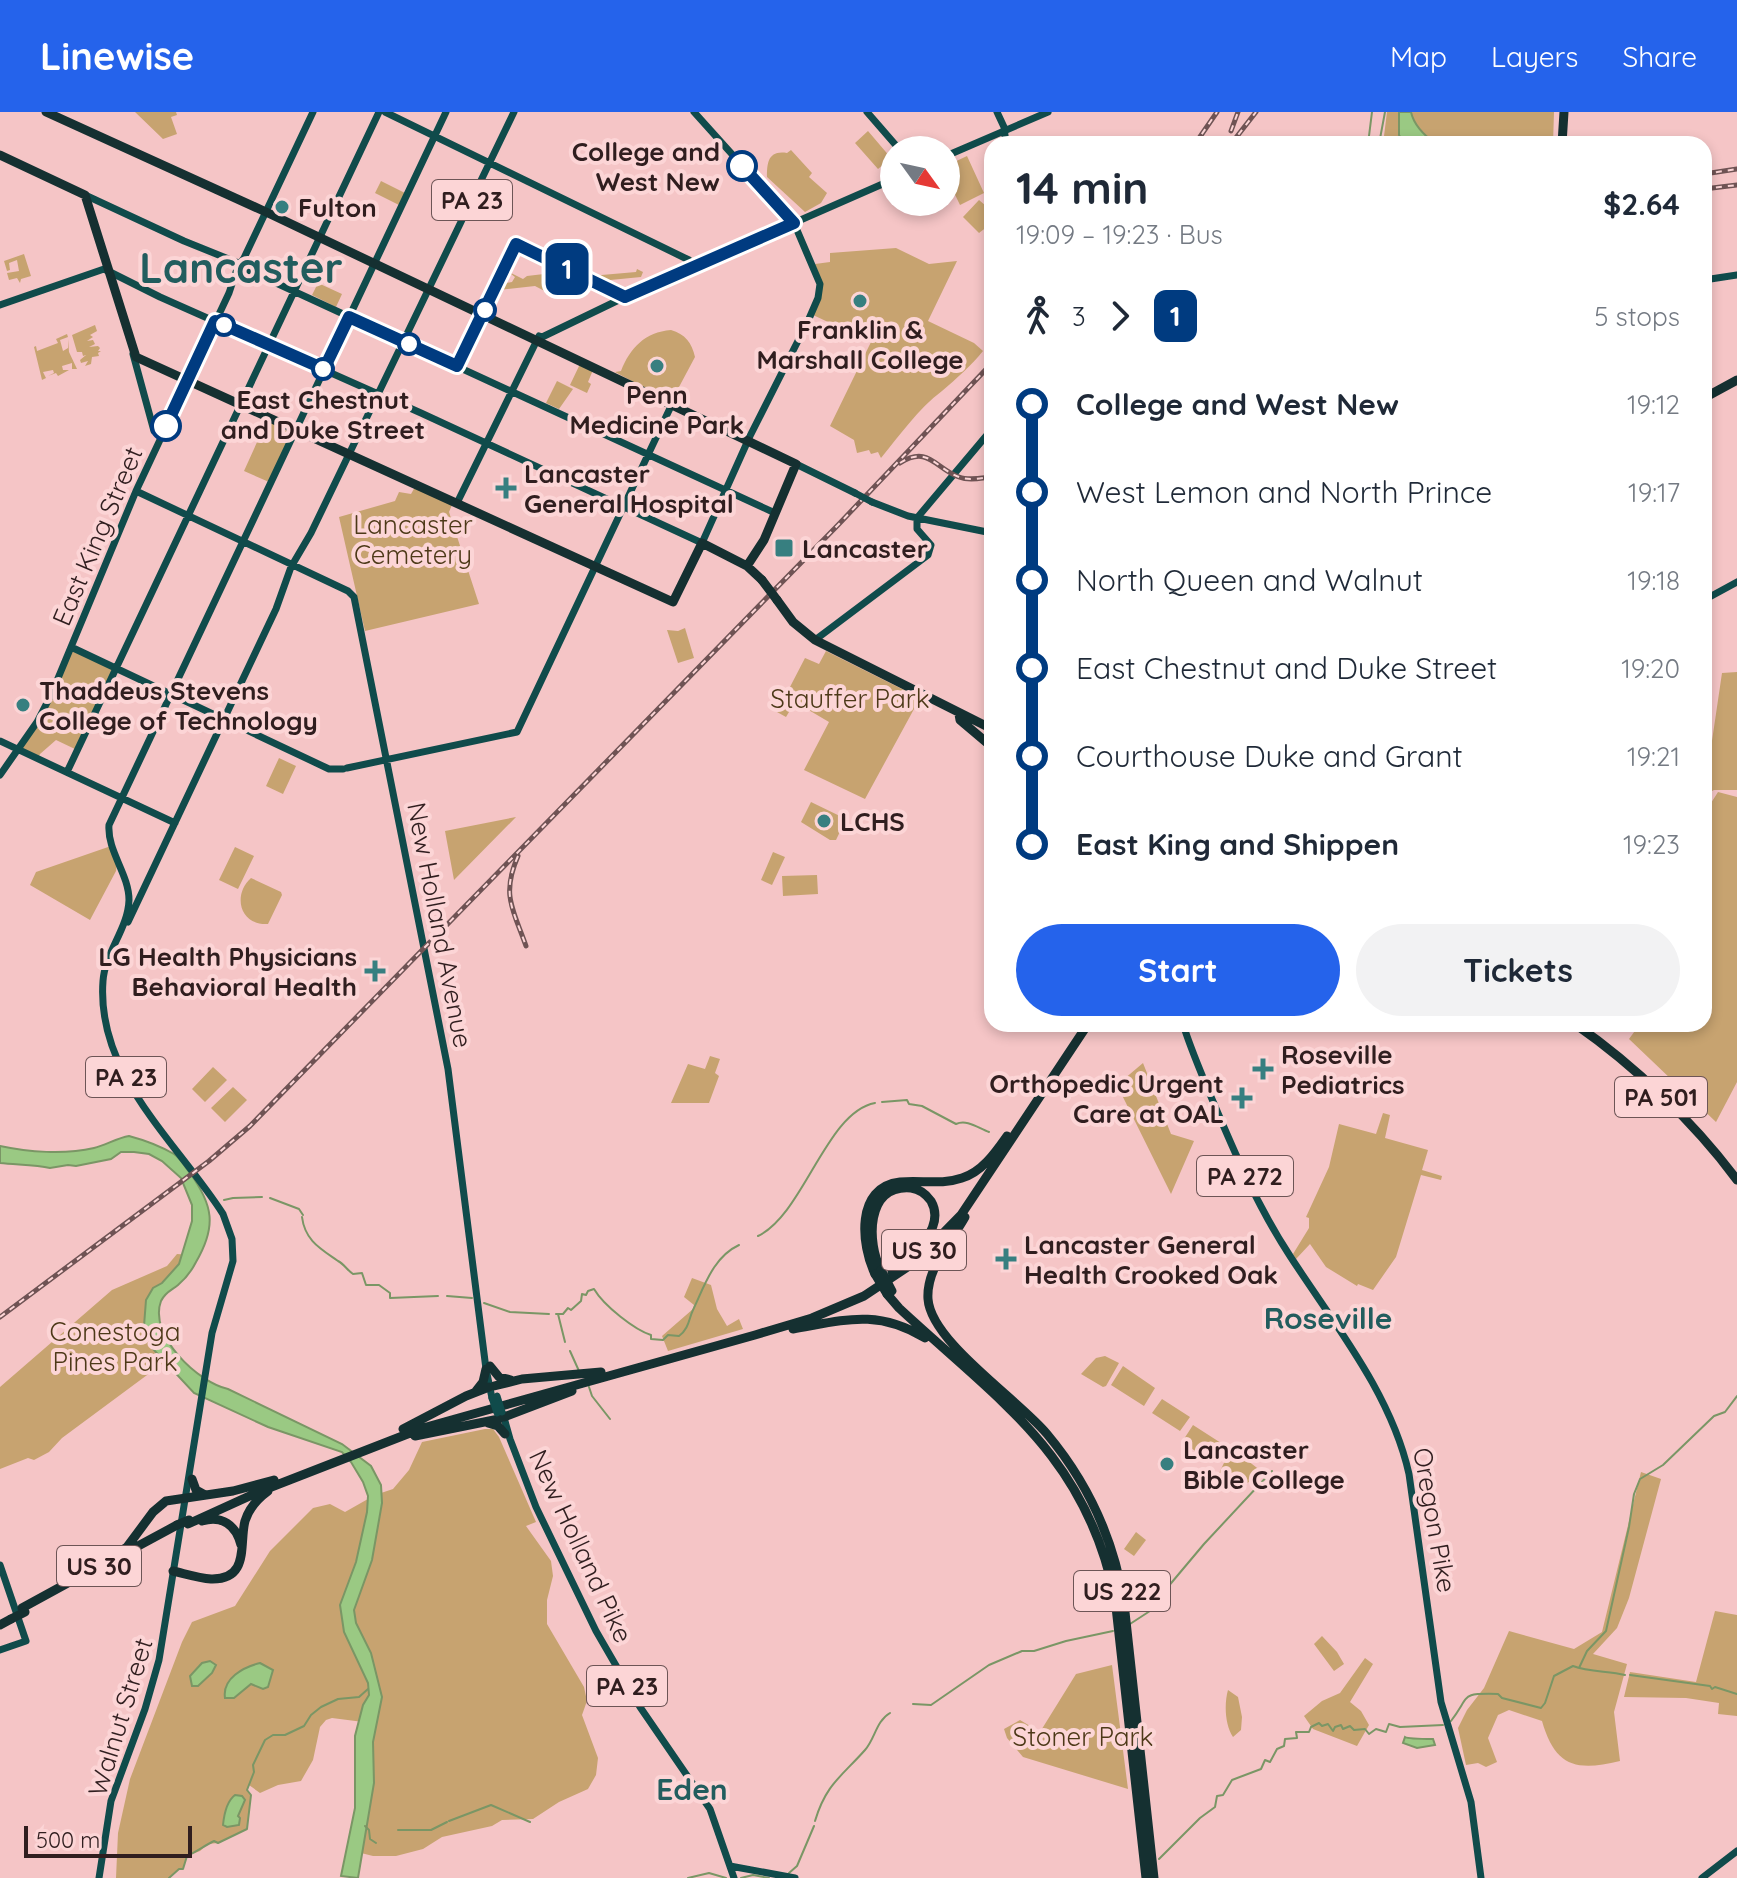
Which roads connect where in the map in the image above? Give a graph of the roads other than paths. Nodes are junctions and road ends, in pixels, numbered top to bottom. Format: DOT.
graph roads {
  1 [pos="46,112"];
  2 [pos="313,112"];
  3 [pos="379,112"];
  4 [pos="385,112"];
  5 [pos="446,112"];
  6 [pos="514,112"];
  7 [pos="694,112"];
  8 [pos="867,112"];
  9 [pos="995,112"];
  10 [pos="1048,112"];
  11 [pos="1561,112"];
  12 [pos="1013,127"];
  13 [pos="1004,131"];
  14 [pos="888,136"];
  15 [pos="992,136"];
  16 [pos="1005,136"];
  17 [pos="1560,136"];
  18 [pos="435,137"];
  19 [pos="984,139"];
  20 [pos="960,150"];
  21 [pos="0,155"];
  22 [pos="489,164"];
  23 [pos="880,185"];
  24 [pos="85,195"];
  25 [pos="266,212"];
  26 [pos="794,223"];
  27 [pos="320,237"];
  28 [pos="375,263"];
  29 [pos="239,264"];
  30 [pos="694,267"];
  31 [pos="108,270"];
  32 [pos="1737,277"];
  33 [pos="1712,281"];
  34 [pos="429,289"];
  35 [pos="294,292"];
  36 [pos="0,305"];
  37 [pos="349,317"];
  38 [pos="215,321"];
  39 [pos="536,340"];
  40 [pos="403,341"];
  41 [pos="269,345"];
  42 [pos="133,354"];
  43 [pos="324,369"];
  44 [pos="1737,378"];
  45 [pos="188,380"];
  46 [pos="511,392"];
  47 [pos="1712,392"];
  48 [pos="378,394"];
  49 [pos="672,404"];
  50 [pos="241,405"];
  51 [pos="295,430"];
  52 [pos="158,432"];
  53 [pos="984,438"];
  54 [pos="749,441"];
  55 [pos="486,443"];
  56 [pos="349,454"];
  57 [pos="649,454"];
  58 [pos="796,464"];
  59 [pos="806,469"];
  60 [pos="793,476"];
  61 [pos="727,490"];
  62 [pos="136,491"];
  63 [pos="457,503"];
  64 [pos="624,507"];
  65 [pos="775,513"];
  66 [pos="189,515"];
  67 [pos="917,518"];
  68 [pos="984,531"];
  69 [pos="243,541"];
  70 [pos="702,543"];
  71 [pos="293,564"];
  72 [pos="747,566"];
  73 [pos="596,567"];
  74 [pos="1737,582"];
  75 [pos="1712,596"];
  76 [pos="815,640"];
  77 [pos="71,647"];
  78 [pos="116,668"];
  79 [pos="171,694"];
  80 [pos="224,719"];
  81 [pos="975,728"];
  82 [pos="984,729"];
  83 [pos="984,738"];
  84 [pos="0,741"];
  85 [pos="18,749"];
  86 [pos="387,760"];
  87 [pos="67,772"];
  88 [pos="0,775"];
  89 [pos="121,797"];
  90 [pos="175,823"];
  91 [pos="1076,1032"];
  92 [pos="1085,1032"];
  93 [pos="1186,1032"];
  94 [pos="1586,1032"];
  95 [pos="1035,1094"];
  96 [pos="993,1169"];
  97 [pos="1737,1180"];
  98 [pos="475,1268"];
  99 [pos="878,1272"];
  100 [pos="890,1292"];
  101 [pos="848,1300"];
  102 [pos="754,1333"];
  103 [pos="739,1337"];
  104 [pos="211,1350"];
  105 [pos="966,1357"];
  106 [pos="488,1368"];
  107 [pos="514,1380"];
  108 [pos="585,1380"];
  109 [pos="491,1386"];
  110 [pos="990,1391"];
  111 [pos="475,1392"];
  112 [pos="518,1413"];
  113 [pos="501,1415"];
  114 [pos="485,1422"];
  115 [pos="197,1435"];
  116 [pos="508,1435"];
  117 [pos="369,1447"];
  118 [pos="296,1475"];
  119 [pos="192,1479"];
  120 [pos="205,1495"];
  121 [pos="187,1496"];
  122 [pos="183,1526"];
  123 [pos="0,1565"];
  124 [pos="176,1571"];
  125 [pos="82,1576"];
  126 [pos="24,1610"];
  127 [pos="5,1620"];
  128 [pos="0,1650"];
  129 [pos="1737,1851"];
  130 [pos="730,1866"];
  131 [pos="99,1878"];
  132 [pos="734,1878"];
  133 [pos="795,1878"];
  134 [pos="1146,1878"];
  135 [pos="1154,1878"];
  136 [pos="1481,1878"];
  137 [pos="1702,1878"];
  1 -- 25 [label="highway"];
  2 -- 25 [label="main road, East King Street"];
  3 -- 27 [label="main road"];
  4 -- 18 [label="main road"];
  5 -- 18 [label="main road, PA 23"];
  6 -- 22 [label="main road, PA 23"];
  7 -- 26 [label="main road"];
  8 -- 14 [label="main road"];
  9 -- 12 [label="main road"];
  9 -- 13 [label="main road"];
  10 -- 12 [label="main road"];
  11 -- 17 [label="highway"];
  12 -- 13 [label="main road"];
  13 -- 15 [label="main road"];
  13 -- 16 [label="main road"];
  18 -- 22 [label="main road"];
  18 -- 28 [label="main road, PA 23"];
  19 -- 20 [label="main road"];
  21 -- 24 [label="highway"];
  22 -- 30 [label="main road"];
  22 -- 34 [label="main road, PA 23"];
  23 -- 26 [label="main road"];
  24 -- 29 [label="main road"];
  24 -- 31 [label="highway"];
  25 -- 27 [label="highway"];
  25 -- 29 [label="main road, East King Street"];
  26 -- 30 [label="main road"];
  26 -- 54 [label="main road"];
  27 -- 28 [label="highway"];
  27 -- 35 [label="main road"];
  28 -- 34 [label="highway"];
  28 -- 37 [label="main road, PA 23"];
  29 -- 35 [label="main road"];
  29 -- 38 [label="main road, East King Street"];
  30 -- 39 [label="main road"];
  31 -- 36 [label="main road"];
  31 -- 38 [label="main road"];
  31 -- 42 [label="highway"];
  32 -- 33 [label="main road"];
  34 -- 39 [label="highway"];
  34 -- 40 [label="main road, PA 23"];
  35 -- 37 [label="main road"];
  35 -- 41 [label="main road"];
  37 -- 40 [label="main road"];
  37 -- 43 [label="main road, PA 23"];
  38 -- 41 [label="main road"];
  38 -- 45 [label="main road, East King Street"];
  39 -- 46 [label="main road"];
  39 -- 49 [label="highway"];
  40 -- 46 [label="main road"];
  40 -- 48 [label="main road, PA 23"];
  41 -- 43 [label="main road"];
  41 -- 50 [label="main road"];
  42 -- 45 [label="highway"];
  42 -- 52 [label="main road"];
  43 -- 48 [label="main road"];
  43 -- 51 [label="main road, PA 23"];
  44 -- 47 [label="highway"];
  45 -- 50 [label="highway"];
  45 -- 52 [label="main road, East King Street"];
  46 -- 55 [label="main road"];
  46 -- 57 [label="main road"];
  48 -- 55 [label="main road"];
  48 -- 56 [label="main road, PA 23"];
  49 -- 54 [label="highway"];
  49 -- 57 [label="main road"];
  50 -- 51 [label="highway"];
  50 -- 66 [label="main road"];
  51 -- 56 [label="highway"];
  51 -- 69 [label="main road, PA 23"];
  52 -- 62 [label="main road, East King Street"];
  53 -- 67 [label="main road"];
  54 -- 58 [label="highway"];
  54 -- 61 [label="main road"];
  55 -- 63 [label="main road"];
  55 -- 64 [label="main road"];
  56 -- 63 [label="highway"];
  56 -- 71 [label="main road, PA 23"];
  57 -- 61 [label="main road"];
  57 -- 64 [label="main road"];
  58 -- 59 [label="main road"];
  58 -- 60 [label="highway"];
  59 -- 60 [label="main road"];
  59 -- 67 [label="main road, bridge"];
  60 -- 65 [label="highway"];
  61 -- 65 [label="main road"];
  61 -- 70 [label="main road"];
  62 -- 66 [label="main road"];
  62 -- 77 [label="main road, East King Street"];
  63 -- 73 [label="highway"];
  64 -- 70 [label="main road"];
  64 -- 73 [label="main road"];
  65 -- 72 [label="highway"];
  66 -- 69 [label="main road"];
  66 -- 78 [label="main road"];
  67 -- 68 [label="main road"];
  67 -- 76 [label="main road"];
  69 -- 71 [label="main road"];
  69 -- 79 [label="main road, PA 23"];
  70 -- 72 [label="highway"];
  70 -- 73 [label="highway"];
  71 -- 80 [label="main road, PA 23"];
  71 -- 86 [label="main road, New Holland Avenue"];
  72 -- 76 [label="highway, bridge"];
  73 -- 86 [label="main road"];
  74 -- 75 [label="main road"];
  76 -- 81 [label="highway"];
  77 -- 78 [label="main road"];
  77 -- 85 [label="main road, East King Street"];
  78 -- 79 [label="main road"];
  78 -- 87 [label="main road"];
  79 -- 80 [label="main road"];
  79 -- 89 [label="main road, PA 23"];
  80 -- 86 [label="main road"];
  80 -- 90 [label="main road, PA 23"];
  81 -- 82 [label="highway"];
  81 -- 83 [label="highway"];
  84 -- 85 [label="main road"];
  85 -- 87 [label="main road"];
  85 -- 88 [label="main road, East King Street"];
  86 -- 98 [label="main road, New Holland Avenue"];
  87 -- 89 [label="main road"];
  89 -- 90 [label="main road"];
  89 -- 104 [label="main road, PA 23"];
  90 -- 104 [label="main road, PA 23"];
  91 -- 95 [label="highway, US 30"];
  92 -- 96 [label="highway, US 30"];
  93 -- 136 [label="main road, Oregon Pike / PA 272"];
  94 -- 97 [label="highway, PA 501"];
  95 -- 99 [label="highway"];
  95 -- 101 [label="highway, US 30"];
  96 -- 102 [label="highway, US 30"];
  96 -- 105 [label="highway, US 222"];
  98 -- 106 [label="main road, New Holland Pike"];
  99 -- 100 [label="highway, bridge"];
  99 -- 101 [label="highway"];
  100 -- 105 [label="highway"];
  100 -- 110 [label="highway, US 222"];
  101 -- 102 [label="highway, US 30"];
  102 -- 103 [label="highway, US 30"];
  102 -- 110 [label="highway"];
  103 -- 108 [label="highway, US 30"];
  103 -- 108 [label="highway, US 30"];
  104 -- 115 [label="main road, PA 23"];
  105 -- 135 [label="highway, US 222"];
  106 -- 107 [label="highway"];
  106 -- 109 [label="main road, New Holland Pike"];
  106 -- 111 [label="highway"];
  107 -- 108 [label="highway"];
  107 -- 109 [label="highway"];
  108 -- 112 [label="highway"];
  108 -- 117 [label="highway, US 30"];
  109 -- 111 [label="highway"];
  109 -- 113 [label="main road, New Holland Pike / PA 23, bridge"];
  110 -- 134 [label="highway, US 222"];
  111 -- 117 [label="highway"];
  112 -- 113 [label="highway"];
  112 -- 116 [label="highway"];
  113 -- 114 [label="highway"];
  113 -- 116 [label="main road, New Holland Pike / PA 23"];
  114 -- 116 [label="highway"];
  114 -- 117 [label="highway"];
  115 -- 119 [label="main road, PA 23"];
  115 -- 121 [label="main road, PA 23"];
  116 -- 130 [label="main road, New Holland Pike / PA 23"];
  117 -- 118 [label="highway, US 30"];
  118 -- 120 [label="highway"];
  118 -- 122 [label="highway, US 30"];
  118 -- 124 [label="highway"];
  119 -- 120 [label="highway"];
  119 -- 121 [label="main road"];
  120 -- 121 [label="highway"];
  121 -- 124 [label="main road, Walnut Street"];
  121 -- 125 [label="highway"];
  122 -- 124 [label="highway"];
  122 -- 125 [label="highway, US 30"];
  122 -- 126 [label="highway, US 30"];
  123 -- 128 [label="main road"];
  124 -- 131 [label="main road, Walnut Street"];
  125 -- 126 [label="highway, US 30"];
  126 -- 127 [label="highway, US 30, bridge"];
  129 -- 137 [label="main road"];
  130 -- 132 [label="main road, New Holland Pike / PA 23"];
  130 -- 133 [label="main road"];
}
